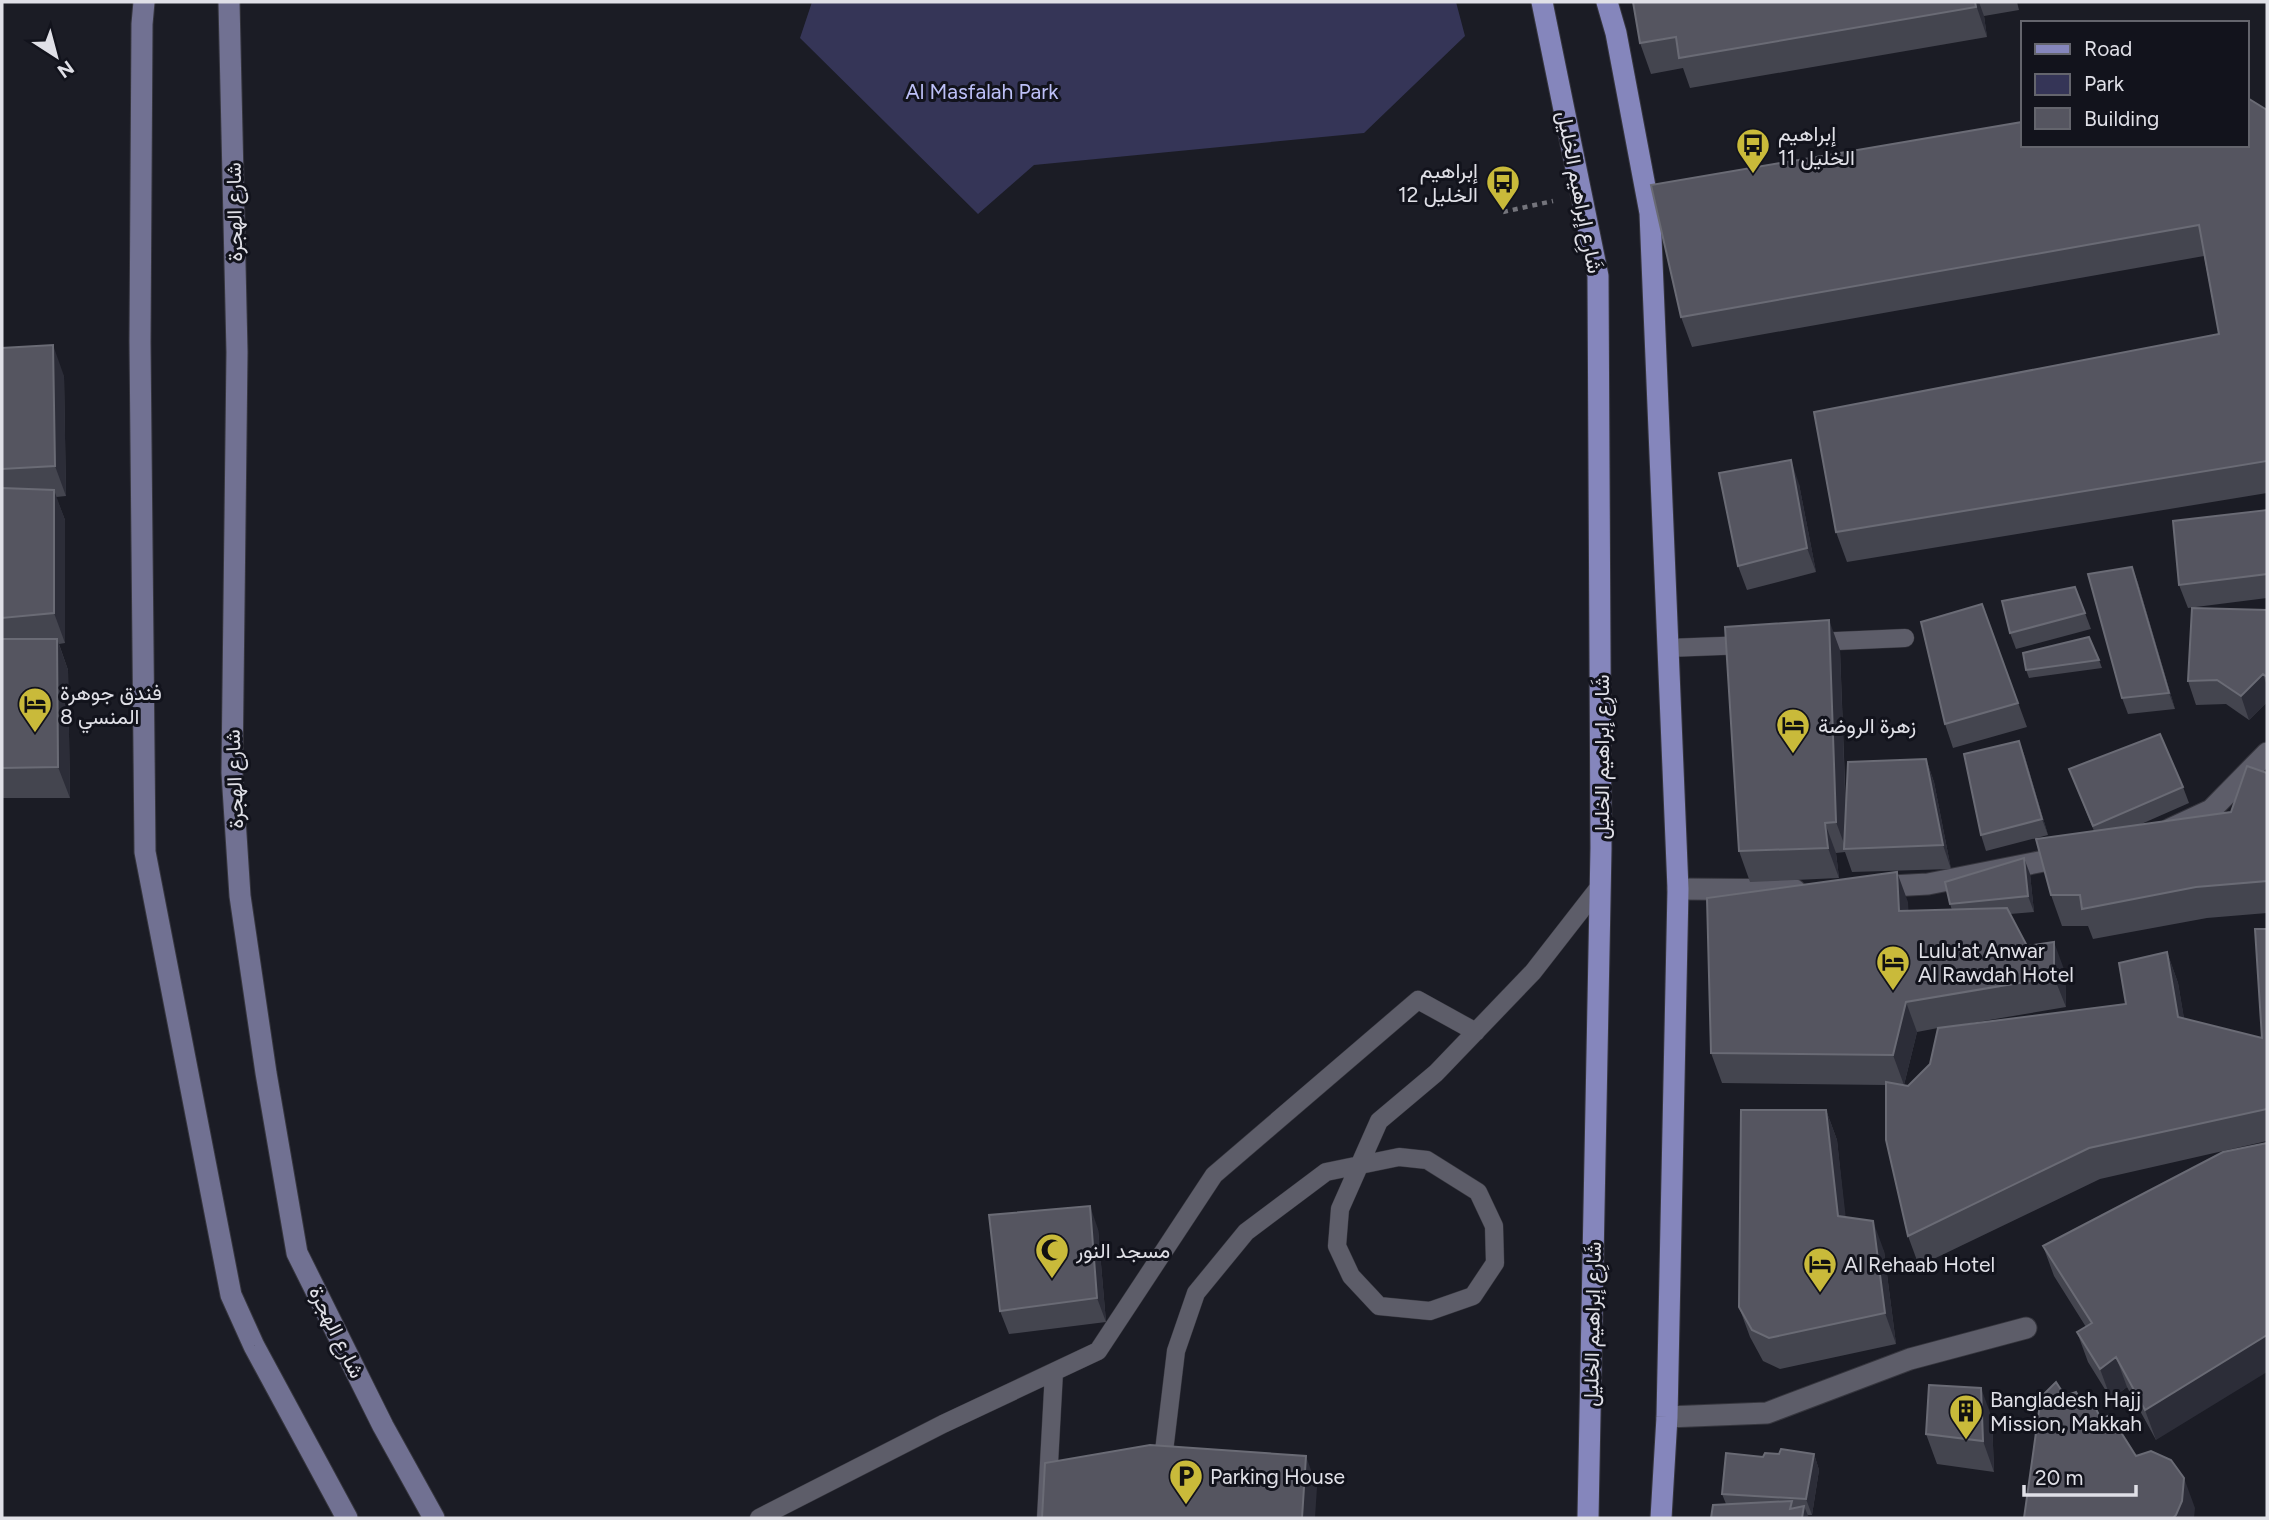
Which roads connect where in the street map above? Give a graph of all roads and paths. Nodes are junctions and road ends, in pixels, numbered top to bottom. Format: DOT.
graph roads {
  1 [pos="144,2"];
  2 [pos="229,2"];
  3 [pos="1542,2"];
  4 [pos="1607,2"];
  5 [pos="1582,195"];
  6 [pos="1503,212"];
  7 [pos="1905,638"];
  8 [pos="1793,643"];
  9 [pos="1766,644"];
  10 [pos="1668,648"];
  11 [pos="2267,753"];
  12 [pos="2150,838"];
  13 [pos="2085,853"];
  14 [pos="1600,886"];
  15 [pos="1847,888"];
  16 [pos="1678,889"];
  17 [pos="1820,890"];
  18 [pos="1476,1032"];
  19 [pos="2026,1328"];
  20 [pos="1054,1372"];
  21 [pos="1667,1417"];
  22 [pos="1161,1476"];
  23 [pos="347,1518"];
  24 [pos="434,1518"];
  25 [pos="759,1518"];
  26 [pos="1045,1518"];
  27 [pos="1588,1518"];
  28 [pos="1661,1518"];
  1 -- 23 [label="street"];
  2 -- 24 [label="street, شارع الهجرة"];
  3 -- 5 [label="main road, شَارِع إبراهيم الخليل"];
  4 -- 10 [label="main road"];
  5 -- 6 [label="path"];
  5 -- 14 [label="main road, شَارِع إبراهيم الخليل"];
  7 -- 8 [label="lane"];
  9 -- 10 [label="lane"];
  10 -- 16 [label="main road"];
  11 -- 12 [label="street"];
  13 -- 15 [label="street"];
  14 -- 18 [label="lane"];
  14 -- 27 [label="main road, شَارِع إبراهيم الخليل"];
  16 -- 17 [label="street"];
  16 -- 21 [label="main road"];
  18 -- 20 [label="lane"];
  18 -- 22 [label="lane"];
  19 -- 21 [label="street"];
  20 -- 25 [label="lane"];
  20 -- 26 [label="lane"];
  21 -- 28 [label="main road"];
}
